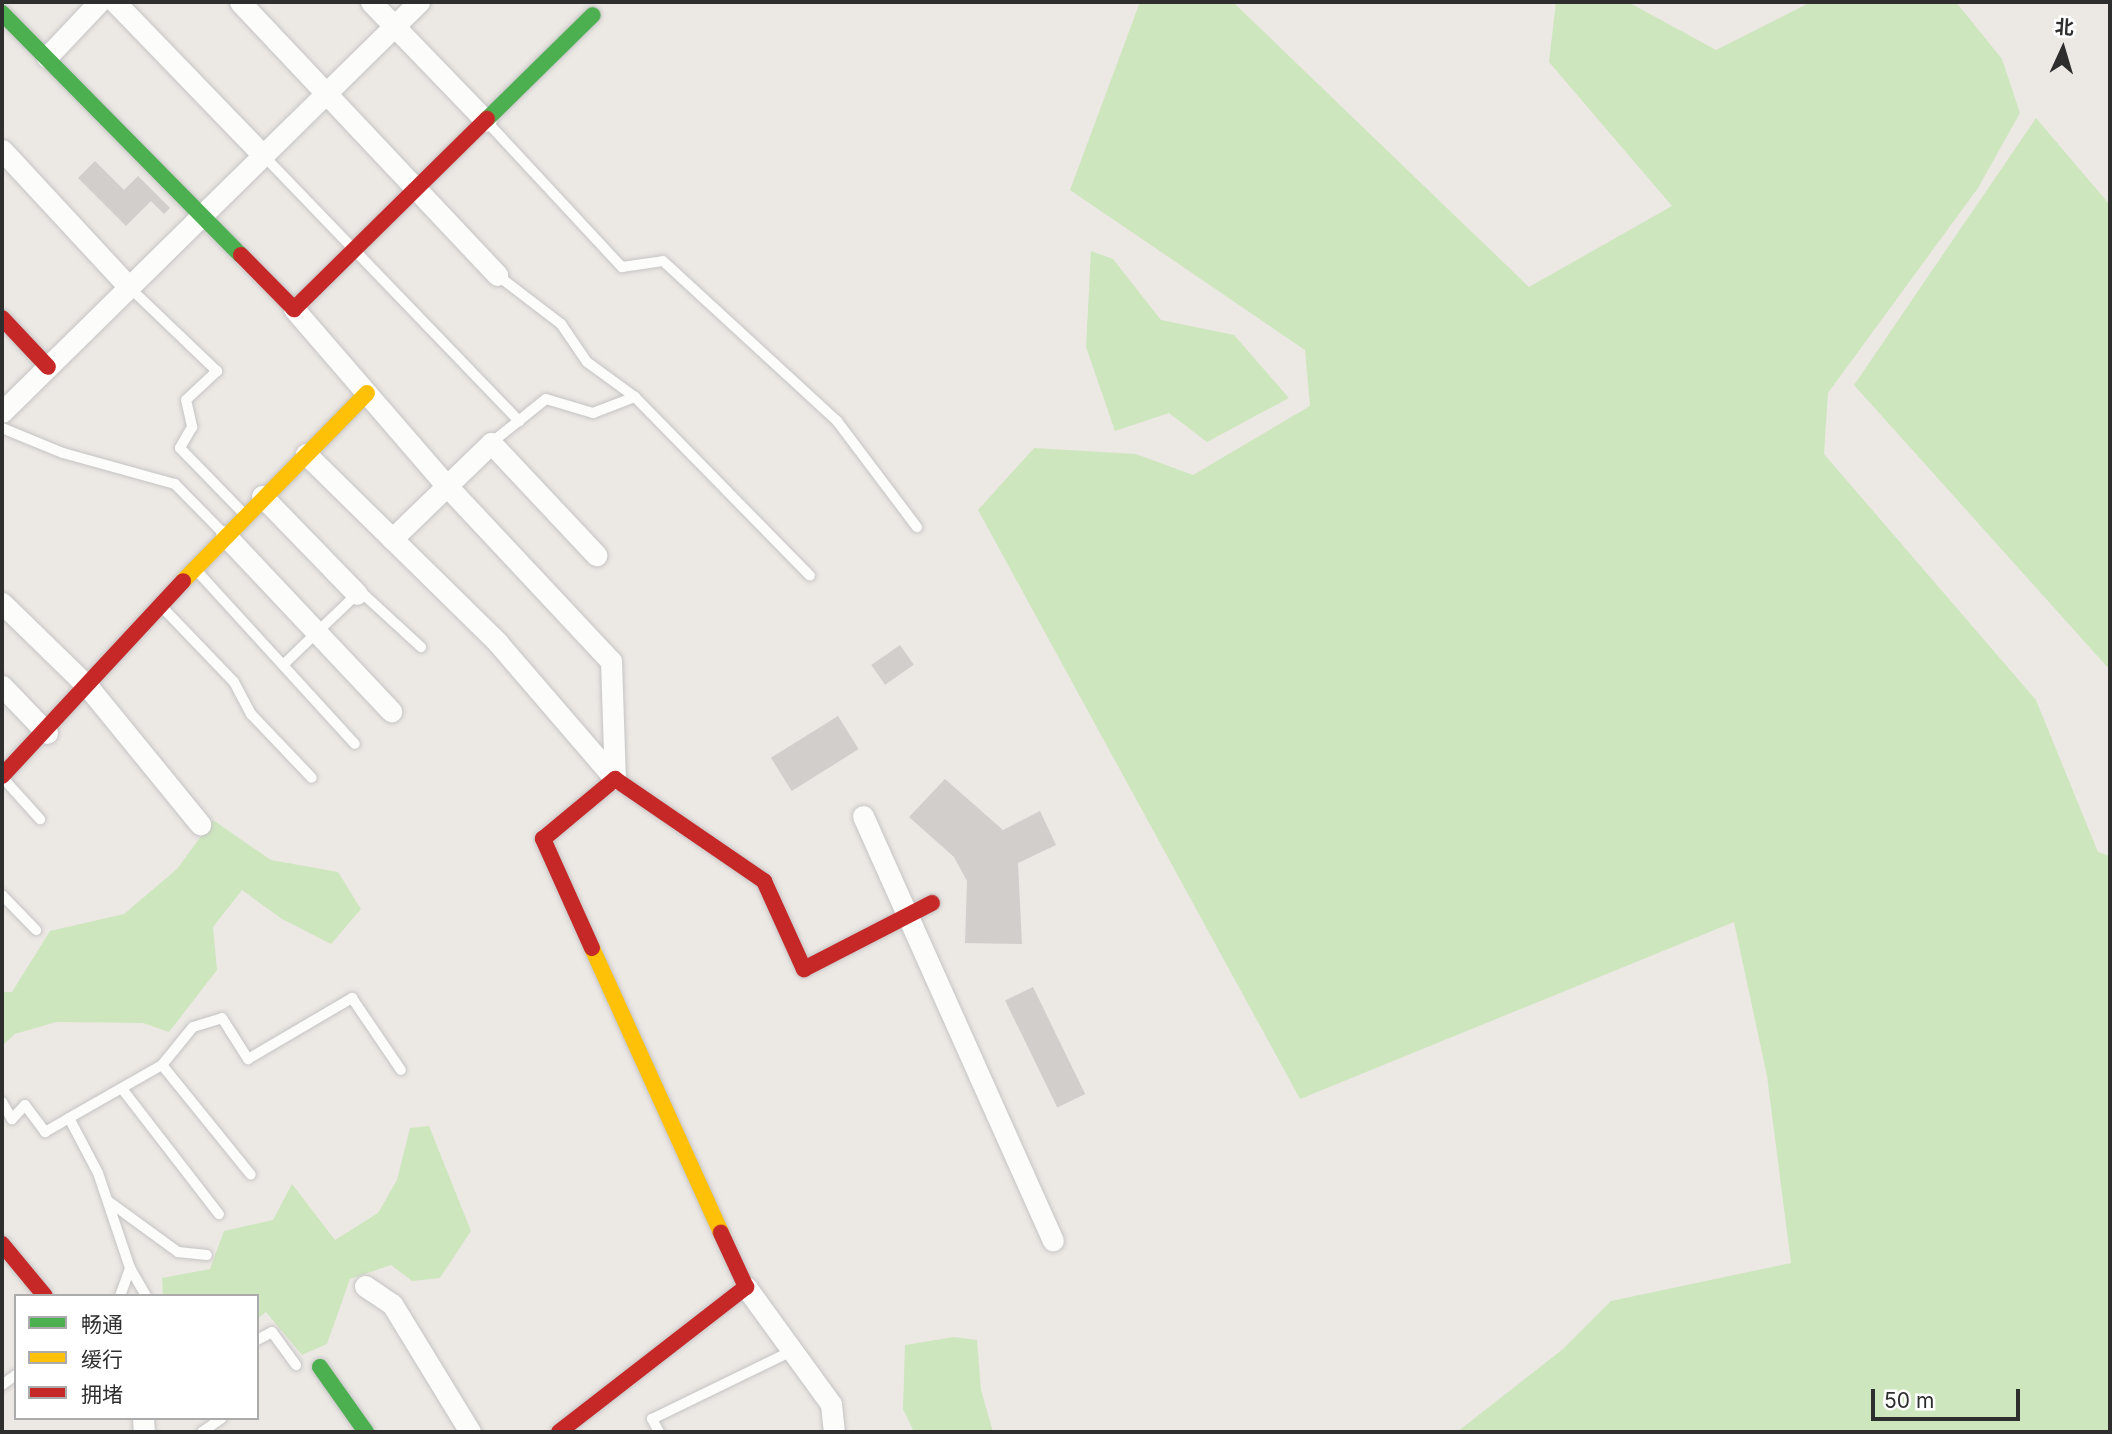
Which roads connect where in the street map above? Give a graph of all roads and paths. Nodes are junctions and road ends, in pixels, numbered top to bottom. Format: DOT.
graph roads {
  1 [pos="99,2"];
  2 [pos="115,2"];
  3 [pos="240,2"];
  4 [pos="371,2"];
  5 [pos="419,2"];
  6 [pos="2,13"];
  7 [pos="593,15"];
  8 [pos="394,26"];
  9 [pos="47,57"];
  10 [pos="328,92"];
  11 [pos="486,121"];
  12 [pos="2,150"];
  13 [pos="262,154"];
  14 [pos="417,189"];
  15 [pos="201,216"];
  16 [pos="354,250"];
  17 [pos="497,275"];
  18 [pos="129,287"];
  19 [pos="294,309"];
  20 [pos="2,318"];
  21 [pos="48,367"];
  22 [pos="367,393"];
  23 [pos="635,397"];
  24 [pos="2,412"];
  25 [pos="519,421"];
  26 [pos="2,428"];
  27 [pos="491,443"];
  28 [pos="306,454"];
  29 [pos="447,486"];
  30 [pos="262,496"];
  31 [pos="245,516"];
  32 [pos="917,527"];
  33 [pos="226,537"];
  34 [pos="393,539"];
  35 [pos="596,555"];
  36 [pos="196,570"];
  37 [pos="810,576"];
  38 [pos="357,594"];
  39 [pos="2,603"];
  40 [pos="162,607"];
  41 [pos="316,632"];
  42 [pos="421,647"];
  43 [pos="283,665"];
  44 [pos="2,686"];
  45 [pos="89,688"];
  46 [pos="391,711"];
  47 [pos="47,733"];
  48 [pos="355,744"];
  49 [pos="2,777"];
  50 [pos="312,778"];
  51 [pos="615,779"];
  52 [pos="863,816"];
  53 [pos="40,819"];
  54 [pos="200,824"];
  55 [pos="2,895"];
  56 [pos="932,903"];
  57 [pos="908,915"];
  58 [pos="36,930"];
  59 [pos="162,1065"];
  60 [pos="401,1070"];
  61 [pos="122,1090"];
  62 [pos="2,1102"];
  63 [pos="69,1118"];
  64 [pos="251,1175"];
  65 [pos="106,1199"];
  66 [pos="219,1214"];
  67 [pos="1053,1240"];
  68 [pos="2,1244"];
  69 [pos="207,1255"];
  70 [pos="130,1268"];
  71 [pos="365,1286"];
  72 [pos="746,1287"];
  73 [pos="43,1294"];
  74 [pos="121,1294"];
  75 [pos="145,1294"];
  76 [pos="259,1339"];
  77 [pos="792,1351"];
  78 [pos="296,1366"];
  79 [pos="320,1367"];
  80 [pos="219,1420"];
  81 [pos="202,1432"];
  82 [pos="366,1432"];
  83 [pos="470,1432"];
  84 [pos="559,1432"];
  85 [pos="659,1432"];
  86 [pos="834,1432"];
  1 -- 9 [label="street"];
  2 -- 13 [label="street"];
  3 -- 10 [label="street"];
  4 -- 8 [label="street"];
  5 -- 8 [label="street"];
  6 -- 9 [label="street"];
  7 -- 11 [label="street"];
  8 -- 10 [label="street"];
  8 -- 11 [label="street"];
  9 -- 15 [label="street"];
  10 -- 13 [label="street"];
  10 -- 14 [label="street"];
  11 -- 14 [label="street"];
  11 -- 32 [label="lane"];
  12 -- 18 [label="street"];
  13 -- 15 [label="street"];
  13 -- 16 [label="lane"];
  14 -- 16 [label="street"];
  14 -- 17 [label="street"];
  15 -- 18 [label="street"];
  15 -- 19 [label="street"];
  16 -- 19 [label="street"];
  16 -- 25 [label="lane"];
  17 -- 23 [label="lane"];
  18 -- 21 [label="street"];
  18 -- 31 [label="lane"];
  19 -- 22 [label="street"];
  20 -- 21 [label="street"];
  21 -- 24 [label="street"];
  22 -- 28 [label="street"];
  22 -- 29 [label="street"];
  23 -- 25 [label="lane"];
  23 -- 37 [label="lane"];
  25 -- 27 [label="lane"];
  26 -- 33 [label="lane"];
  27 -- 29 [label="street"];
  27 -- 35 [label="street"];
  28 -- 30 [label="street"];
  28 -- 34 [label="street"];
  29 -- 34 [label="street"];
  29 -- 51 [label="street"];
  30 -- 31 [label="street"];
  30 -- 38 [label="street"];
  31 -- 33 [label="street"];
  33 -- 36 [label="street"];
  33 -- 41 [label="street"];
  34 -- 51 [label="street"];
  36 -- 40 [label="street"];
  36 -- 43 [label="lane"];
  38 -- 41 [label="lane"];
  38 -- 42 [label="lane"];
  39 -- 45 [label="street"];
  40 -- 45 [label="street"];
  40 -- 50 [label="lane"];
  41 -- 43 [label="lane"];
  41 -- 46 [label="street"];
  43 -- 48 [label="lane"];
  44 -- 47 [label="street"];
  45 -- 47 [label="street"];
  45 -- 54 [label="street"];
  47 -- 49 [label="street"];
  49 -- 53 [label="lane"];
  51 -- 57 [label="street"];
  51 -- 72 [label="street"];
  52 -- 57 [label="street"];
  55 -- 58 [label="lane"];
  56 -- 57 [label="street"];
  57 -- 67 [label="street"];
  59 -- 60 [label="lane"];
  59 -- 61 [label="lane"];
  59 -- 64 [label="lane"];
  61 -- 63 [label="lane"];
  61 -- 66 [label="lane"];
  62 -- 63 [label="lane"];
  63 -- 65 [label="lane"];
  65 -- 69 [label="lane"];
  65 -- 70 [label="lane"];
  68 -- 73 [label="street"];
  70 -- 74 [label="lane"];
  70 -- 75 [label="lane"];
  71 -- 83 [label="street"];
  72 -- 77 [label="street"];
  72 -- 84 [label="street"];
  76 -- 78 [label="lane"];
  77 -- 85 [label="lane"];
  77 -- 86 [label="street"];
  79 -- 82 [label="street"];
  80 -- 81 [label="lane"];
}
